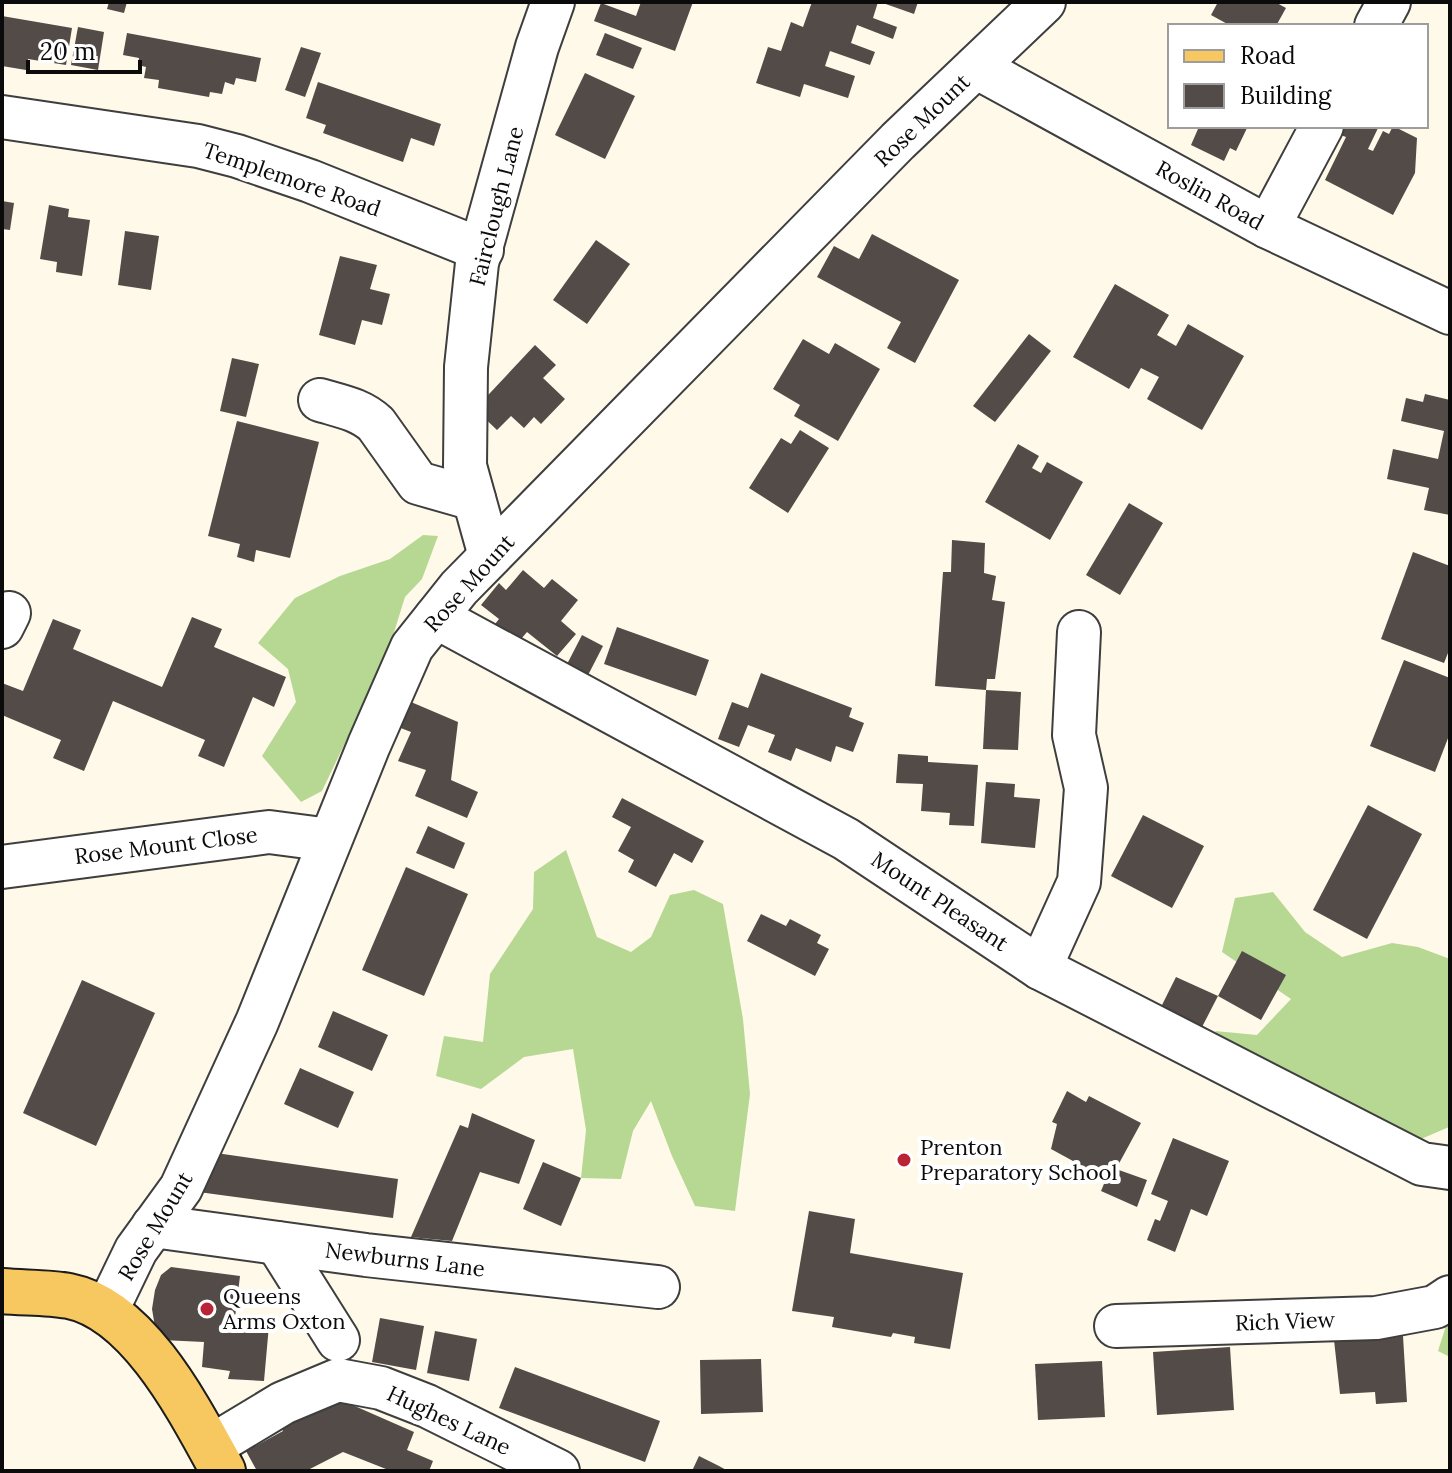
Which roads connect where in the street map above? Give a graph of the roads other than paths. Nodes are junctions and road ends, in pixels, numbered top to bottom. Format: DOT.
graph roads {
  1 [pos="553,2"];
  2 [pos="1044,2"];
  3 [pos="1389,2"];
  4 [pos="1377,24"];
  5 [pos="976,67"];
  6 [pos="2,117"];
  7 [pos="1321,128"];
  8 [pos="1268,227"];
  9 [pos="482,250"];
  10 [pos="1450,313"];
  11 [pos="320,400"];
  12 [pos="474,499"];
  13 [pos="490,556"];
  14 [pos="436,617"];
  15 [pos="1079,632"];
  16 [pos="330,840"];
  17 [pos="2,867"];
  18 [pos="1040,968"];
  19 [pos="1450,1168"];
  20 [pos="153,1226"];
  21 [pos="277,1243"];
  22 [pos="658,1287"];
  23 [pos="2,1291"];
  24 [pos="1450,1297"];
  25 [pos="107,1310"];
  26 [pos="1116,1326"];
  27 [pos="338,1340"];
  28 [pos="216,1459"];
  29 [pos="558,1471"];
  1 -- 9 [label="street, Fairclough Lane"];
  2 -- 5 [label="street, Rose Mount"];
  3 -- 4 [label="street"];
  5 -- 8 [label="street, Roslin Road"];
  5 -- 13 [label="street, Rose Mount"];
  6 -- 9 [label="street, Templemore Road"];
  7 -- 8 [label="street"];
  8 -- 10 [label="street, Roslin Road"];
  9 -- 12 [label="street, Fairclough Lane"];
  11 -- 12 [label="street"];
  12 -- 13 [label="street, Fairclough Lane"];
  13 -- 14 [label="street, Rose Mount"];
  14 -- 16 [label="street, Rose Mount"];
  14 -- 18 [label="street, Mount Pleasant"];
  15 -- 18 [label="street"];
  16 -- 17 [label="street, Rose Mount Close"];
  16 -- 20 [label="street, Rose Mount"];
  18 -- 19 [label="street, Mount Pleasant"];
  20 -- 21 [label="street, Newburns Lane"];
  20 -- 25 [label="street, Rose Mount"];
  21 -- 22 [label="street, Newburns Lane"];
  21 -- 27 [label="street"];
  23 -- 25 [label="main road"];
  24 -- 26 [label="street, Rich View"];
  25 -- 28 [label="main road"];
  28 -- 29 [label="street, Hughes Lane"];
}
